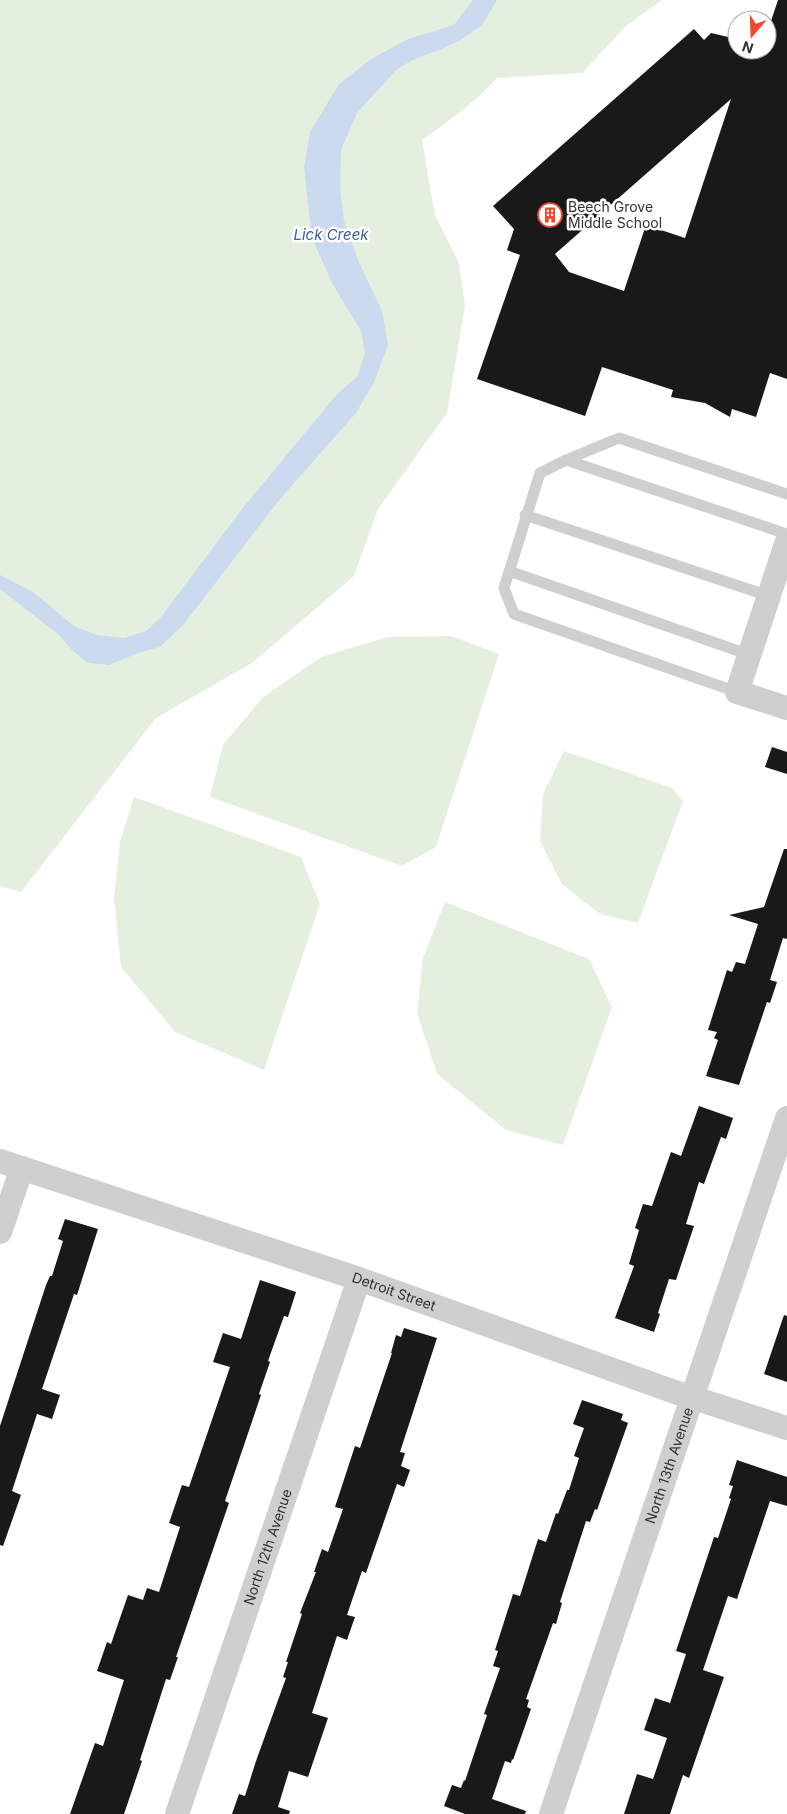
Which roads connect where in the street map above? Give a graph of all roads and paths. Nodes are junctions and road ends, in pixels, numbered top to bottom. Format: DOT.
graph roads {
  1 [pos="566,460"];
  2 [pos="787,494"];
  3 [pos="526,515"];
  4 [pos="787,534"];
  5 [pos="787,541"];
  6 [pos="509,571"];
  7 [pos="769,596"];
  8 [pos="750,655"];
  9 [pos="737,692"];
  10 [pos="787,708"];
  11 [pos="787,1118"];
  12 [pos="11,1164"];
  13 [pos="0,1232"];
  14 [pos="359,1279"];
  15 [pos="692,1398"];
  16 [pos="787,1428"];
  17 [pos="177,1814"];
  18 [pos="551,1814"];
  1 -- 2 [label="lane"];
  1 -- 3 [label="lane"];
  1 -- 4 [label="lane"];
  3 -- 6 [label="lane"];
  3 -- 7 [label="lane"];
  5 -- 7 [label="street"];
  6 -- 8 [label="lane"];
  6 -- 9 [label="lane"];
  7 -- 8 [label="street"];
  8 -- 9 [label="street"];
  9 -- 10 [label="street"];
  11 -- 15 [label="street, North 13th Avenue"];
  12 -- 13 [label="street"];
  12 -- 14 [label="street, Detroit Street"];
  14 -- 15 [label="street, Detroit Street"];
  14 -- 17 [label="street, North 12th Avenue"];
  15 -- 16 [label="street, Detroit Street"];
  15 -- 18 [label="street, North 13th Avenue"];
}
